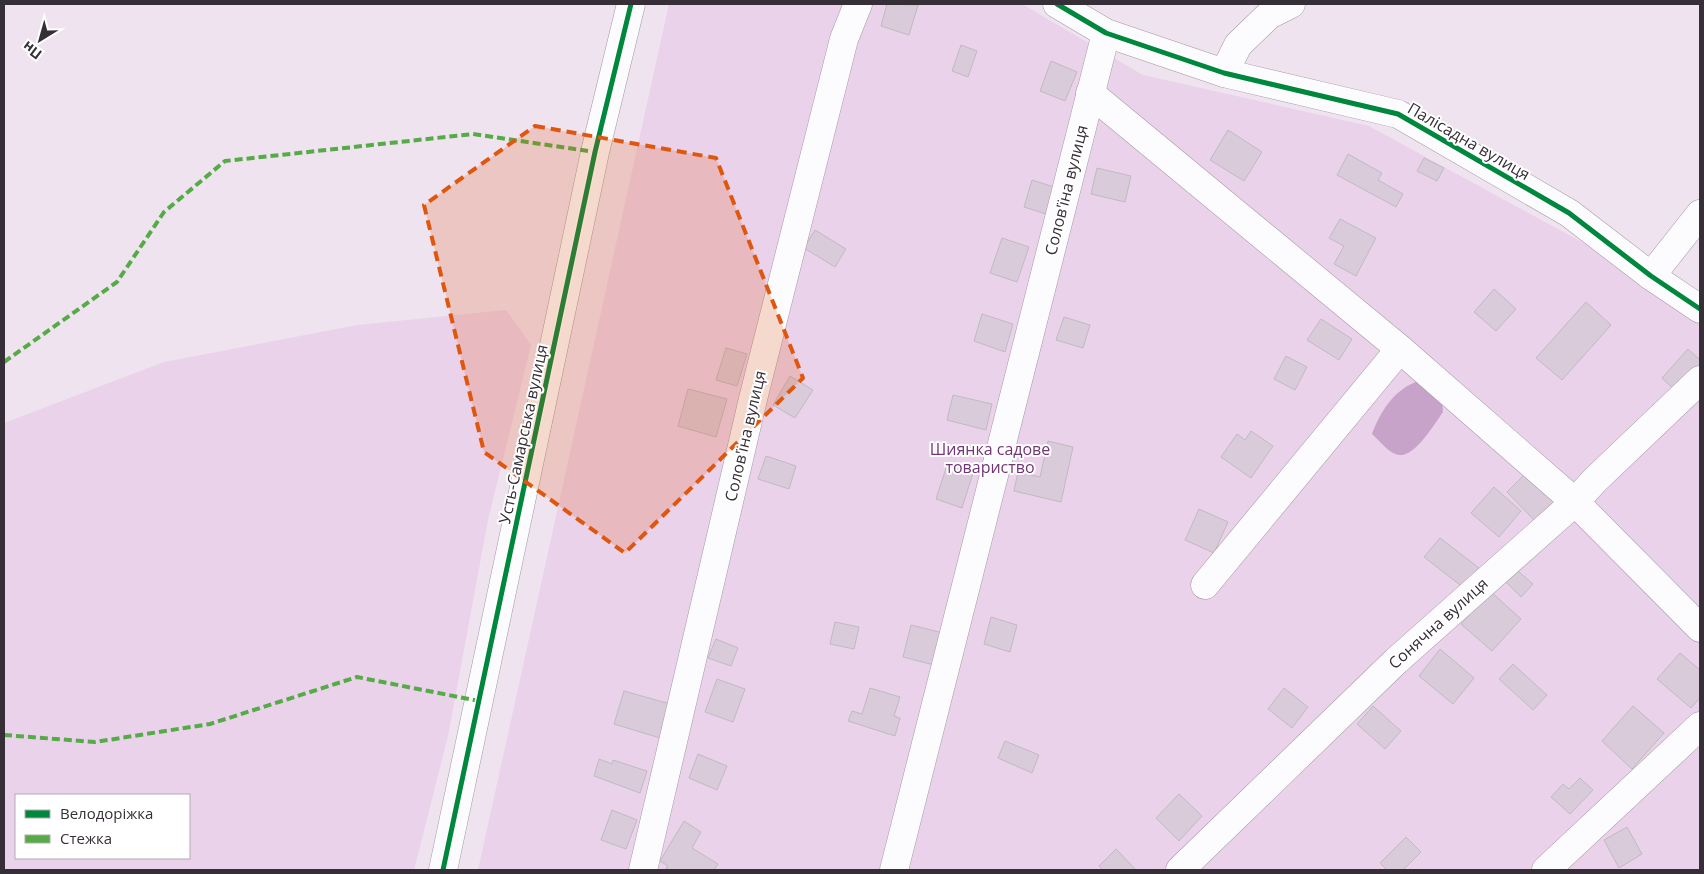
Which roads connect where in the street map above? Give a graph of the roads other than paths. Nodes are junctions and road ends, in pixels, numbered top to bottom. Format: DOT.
graph roads {
  1 [pos="631,4"];
  2 [pos="858,4"];
  3 [pos="1057,4"];
  4 [pos="1291,4"];
  5 [pos="1106,33"];
  6 [pos="1224,73"];
  7 [pos="1090,93"];
  8 [pos="1700,214"];
  9 [pos="1652,276"];
  10 [pos="1700,308"];
  11 [pos="1400,349"];
  12 [pos="1700,380"];
  13 [pos="1575,502"];
  14 [pos="1205,585"];
  15 [pos="1700,628"];
  16 [pos="1700,726"];
  17 [pos="443,870"];
  18 [pos="643,870"];
  19 [pos="894,870"];
  20 [pos="1180,870"];
  21 [pos="1546,870"];
  1 -- 17 [label="street, Усть-Самарська вулиця"];
  2 -- 18 [label="street, Солов'їна вулиця"];
  3 -- 5 [label="street, Палісадна вулиця"];
  4 -- 6 [label="street"];
  5 -- 6 [label="street, Палісадна вулиця"];
  5 -- 7 [label="street, Солов'їна вулиця"];
  6 -- 9 [label="street, Палісадна вулиця"];
  7 -- 11 [label="street"];
  7 -- 19 [label="street, Солов'їна вулиця"];
  8 -- 9 [label="street"];
  9 -- 10 [label="street, Палісадна вулиця"];
  11 -- 13 [label="street"];
  11 -- 14 [label="street"];
  12 -- 13 [label="street, Сонячна вулиця"];
  13 -- 15 [label="street"];
  13 -- 20 [label="street, Сонячна вулиця"];
  16 -- 21 [label="street"];
}
